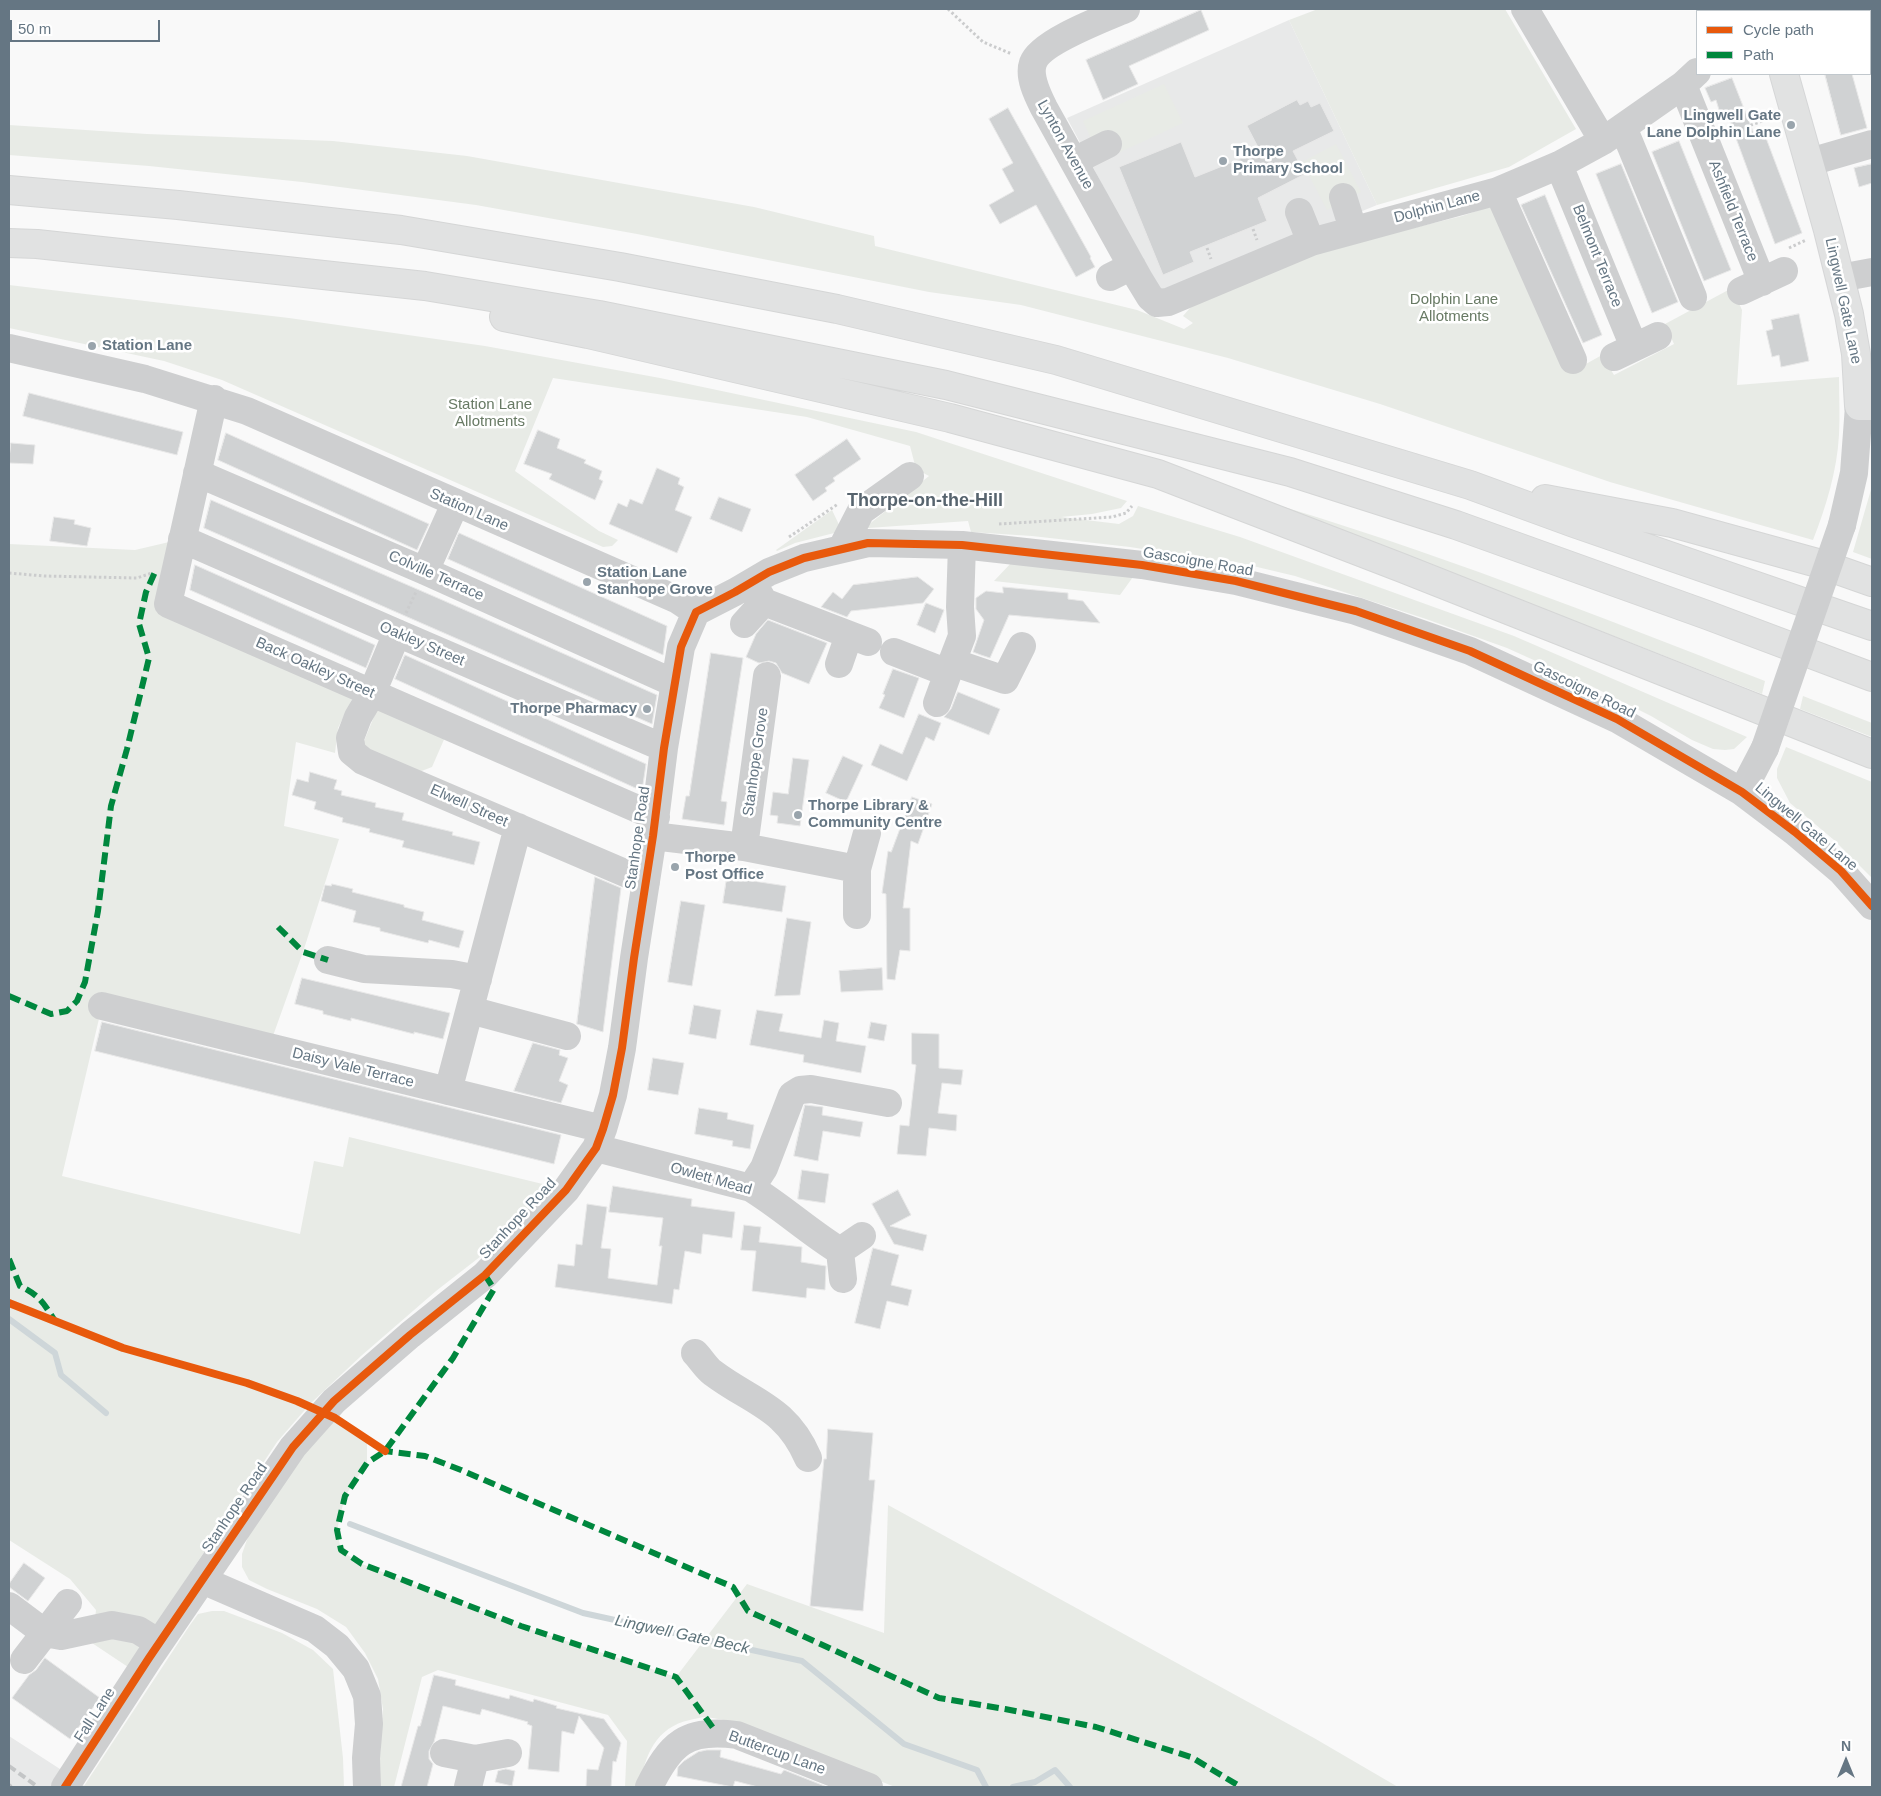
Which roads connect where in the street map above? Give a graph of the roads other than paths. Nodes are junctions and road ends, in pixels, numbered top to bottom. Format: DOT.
graph roads {
  1 [pos="1126,9"];
  2 [pos="1525,9"];
  3 [pos="1784,75"];
  4 [pos="1690,79"];
  5 [pos="1613,134"];
  6 [pos="1108,144"];
  7 [pos="1872,144"];
  8 [pos="1074,161"];
  9 [pos="1810,162"];
  10 [pos="1559,165"];
  11 [pos="9,190"];
  12 [pos="1498,191"];
  13 [pos="1343,197"];
  14 [pos="1300,212"];
  15 [pos="1353,229"];
  16 [pos="1311,242"];
  17 [pos="9,243"];
  18 [pos="253,267"];
  19 [pos="1872,272"];
  20 [pos="1840,278"];
  21 [pos="1762,281"];
  22 [pos="1693,297"];
  23 [pos="1157,303"];
  24 [pos="1658,336"];
  25 [pos="9,348"];
  26 [pos="1573,360"];
  27 [pos="214,399"];
  28 [pos="1866,406"];
  29 [pos="197,473"];
  30 [pos="910,476"];
  31 [pos="1470,485"];
  32 [pos="455,504"];
  33 [pos="182,539"];
  34 [pos="962,545"];
  35 [pos="842,548"];
  36 [pos="426,571"];
  37 [pos="1872,582"];
  38 [pos="758,592"];
  39 [pos="696,612"];
  40 [pos="744,624"];
  41 [pos="1872,626"];
  42 [pos="397,633"];
  43 [pos="1022,646"];
  44 [pos="894,652"];
  45 [pos="839,664"];
  46 [pos="950,667"];
  47 [pos="767,676"];
  48 [pos="1872,677"];
  49 [pos="674,683"];
  50 [pos="372,693"];
  51 [pos="937,703"];
  52 [pos="664,748"];
  53 [pos="1872,754"];
  54 [pos="1742,792"];
  55 [pos="655,826"];
  56 [pos="518,827"];
  57 [pos="867,834"];
  58 [pos="744,847"];
  59 [pos="857,869"];
  60 [pos="646,882"];
  61 [pos="1871,903"];
  62 [pos="857,915"];
  63 [pos="328,960"];
  64 [pos="478,979"];
  65 [pos="102,1006"];
  66 [pos="470,1010"];
  67 [pos="567,1036"];
  68 [pos="448,1091"];
  69 [pos="888,1102"];
  70 [pos="599,1139"];
  71 [pos="751,1188"];
  72 [pos="862,1236"];
  73 [pos="840,1251"];
  74 [pos="843,1279"];
  75 [pos="695,1353"];
  76 [pos="808,1458"];
  77 [pos="202,1580"];
  78 [pos="68,1603"];
  79 [pos="11,1612"];
  80 [pos="45,1633"];
  81 [pos="154,1651"];
  82 [pos="17,1669"];
  83 [pos="444,1753"];
  84 [pos="508,1753"];
  85 [pos="475,1760"];
  86 [pos="65,1787"];
  87 [pos="367,1787"];
  88 [pos="468,1787"];
  89 [pos="649,1787"];
  90 [pos="869,1787"];
  1 -- 8 [label="street, Lynton Avenue"];
  2 -- 5 [label="street"];
  3 -- 9 [label="main road, Lingwell Gate Lane"];
  4 -- 5 [label="street, Dolphin Lane"];
  4 -- 21 [label="street, Ashfield Terrace"];
  5 -- 10 [label="street, Dolphin Lane"];
  5 -- 22 [label="street"];
  6 -- 8 [label="street"];
  7 -- 9 [label="street"];
  8 -- 23 [label="street, Lynton Avenue"];
  9 -- 20 [label="main road, Lingwell Gate Lane"];
  10 -- 12 [label="street, Dolphin Lane"];
  10 -- 24 [label="street, Belmont Terrace"];
  11 -- 31 [label="main road"];
  12 -- 15 [label="street, Dolphin Lane"];
  12 -- 26 [label="street"];
  13 -- 15 [label="street"];
  14 -- 16 [label="street"];
  15 -- 16 [label="street, Dolphin Lane"];
  16 -- 23 [label="street, Dolphin Lane"];
  17 -- 18 [label="main road"];
  18 -- 48 [label="main road"];
  18 -- 53 [label="main road"];
  19 -- 20 [label="street"];
  20 -- 28 [label="main road, Lingwell Gate Lane"];
  25 -- 27 [label="street, Station Lane"];
  27 -- 29 [label="street, Back Oakley Street"];
  27 -- 32 [label="street, Station Lane"];
  28 -- 54 [label="street, Lingwell Gate Lane, bridge"];
  29 -- 33 [label="street, Back Oakley Street"];
  29 -- 36 [label="street, Colville Terrace"];
  30 -- 35 [label="street"];
  31 -- 37 [label="main road"];
  31 -- 41 [label="main road"];
  32 -- 36 [label="street"];
  32 -- 39 [label="street, Station Lane"];
  33 -- 42 [label="street, Oakley Street"];
  33 -- 50 [label="street, Back Oakley Street"];
  34 -- 35 [label="street, Gascoigne Road"];
  34 -- 46 [label="street"];
  34 -- 54 [label="street, Gascoigne Road"];
  35 -- 38 [label="street, Gascoigne Road"];
  36 -- 49 [label="street, Colville Terrace"];
  38 -- 39 [label="street, Gascoigne Road"];
  38 -- 40 [label="street"];
  38 -- 45 [label="street"];
  39 -- 49 [label="street"];
  42 -- 50 [label="street"];
  42 -- 52 [label="street, Oakley Street"];
  43 -- 46 [label="street"];
  44 -- 46 [label="street"];
  46 -- 51 [label="street"];
  47 -- 58 [label="street, Stanhope Grove"];
  49 -- 52 [label="street, Stanhope Road"];
  50 -- 55 [label="street, Back Oakley Street"];
  50 -- 56 [label="street, Elwell Street"];
  52 -- 55 [label="street, Stanhope Road"];
  54 -- 61 [label="street, Lingwell Gate Lane"];
  55 -- 58 [label="street, Back Oakley Street"];
  55 -- 60 [label="street, Stanhope Road"];
  56 -- 60 [label="street, Elwell Street"];
  56 -- 64 [label="street"];
  57 -- 59 [label="street"];
  58 -- 59 [label="street, Back Oakley Street"];
  59 -- 62 [label="street"];
  60 -- 70 [label="street, Stanhope Road"];
  63 -- 64 [label="street"];
  64 -- 66 [label="street"];
  65 -- 68 [label="street, Daisy Vale Terrace"];
  66 -- 67 [label="street"];
  66 -- 68 [label="street"];
  68 -- 70 [label="street, Daisy Vale Terrace"];
  69 -- 71 [label="street"];
  70 -- 71 [label="street, Owlett Mead"];
  70 -- 77 [label="street, Stanhope Road"];
  71 -- 73 [label="street, Owlett Mead"];
  72 -- 73 [label="street"];
  73 -- 74 [label="street"];
  75 -- 76 [label="street"];
  77 -- 81 [label="street, Stanhope Road"];
  77 -- 87 [label="street"];
  78 -- 80 [label="street"];
  79 -- 80 [label="street"];
  80 -- 81 [label="street"];
  80 -- 82 [label="street"];
  81 -- 86 [label="street, Fall Lane"];
  83 -- 85 [label="street"];
  84 -- 85 [label="street"];
  85 -- 88 [label="street"];
  89 -- 90 [label="street, Buttercup Lane"];
}
